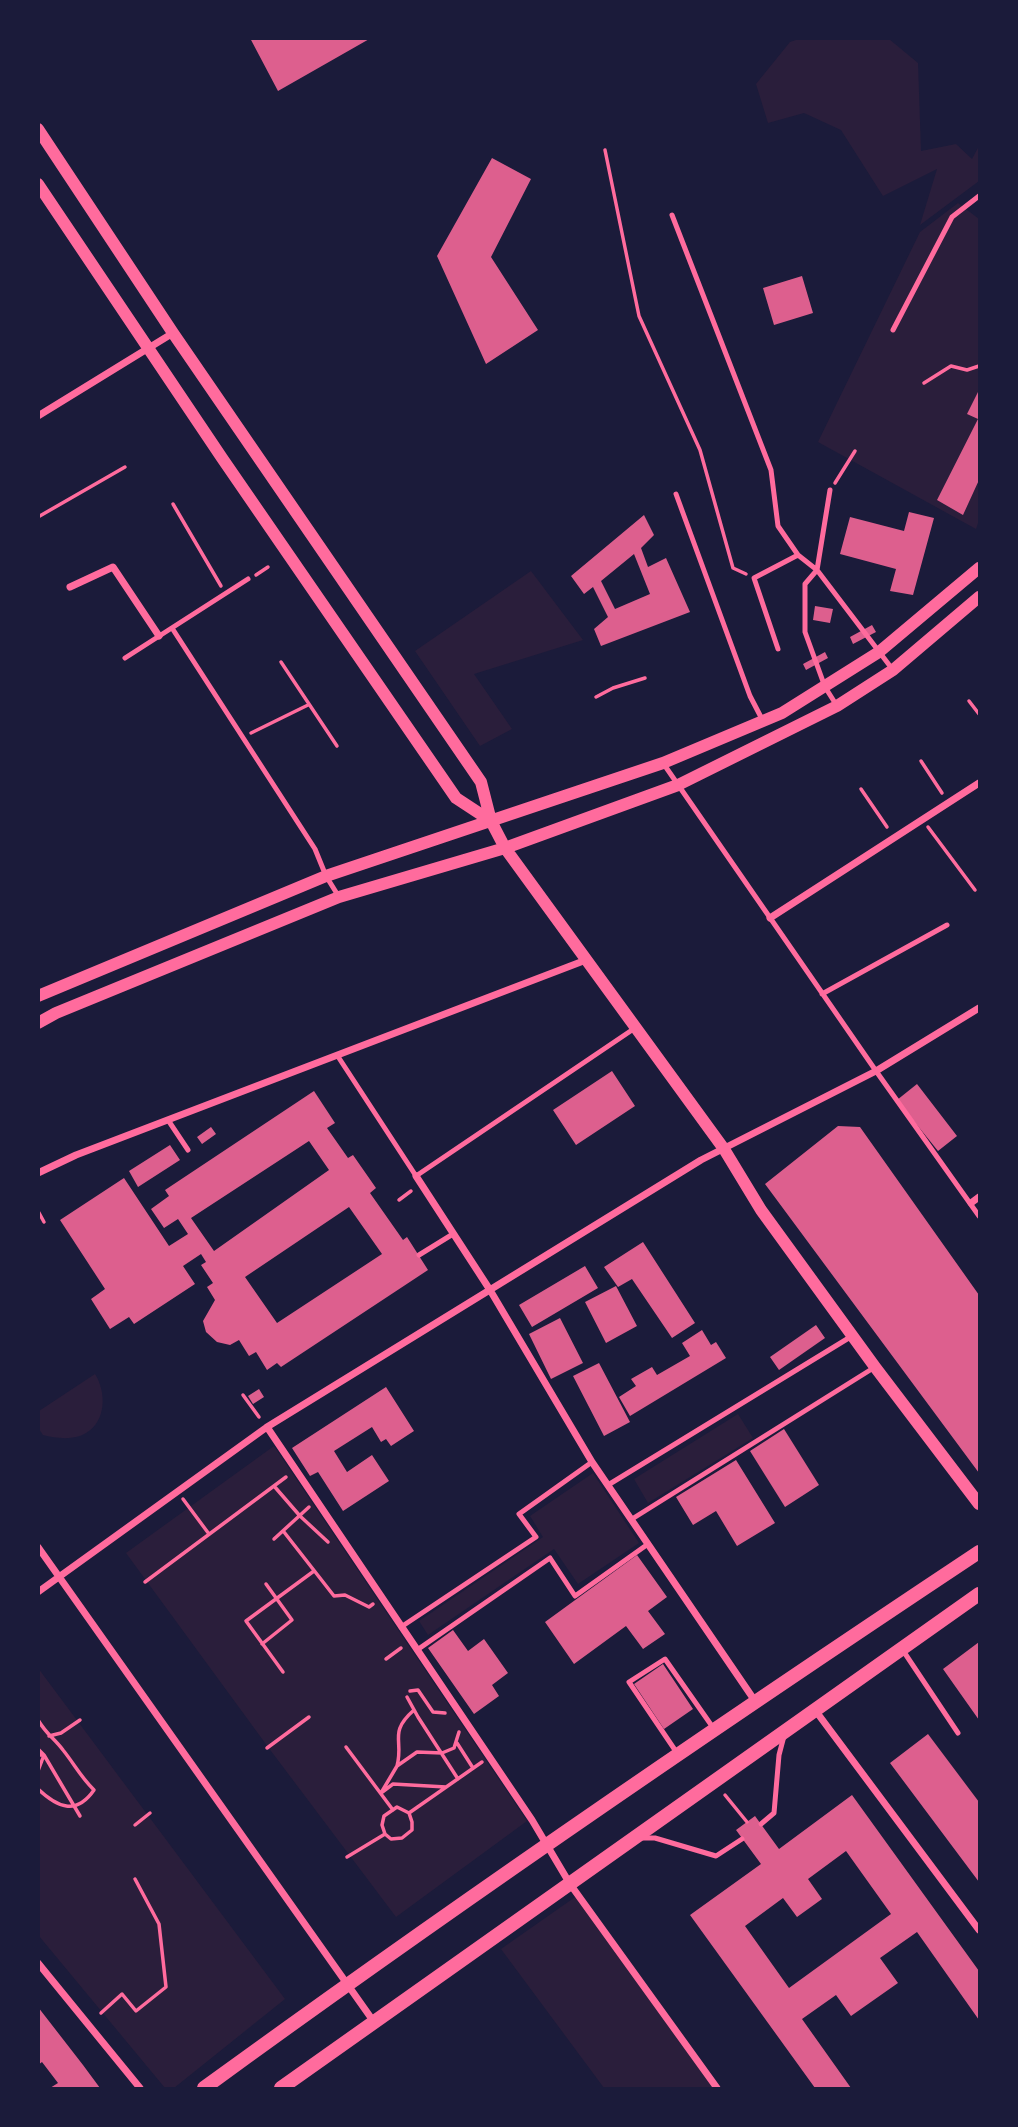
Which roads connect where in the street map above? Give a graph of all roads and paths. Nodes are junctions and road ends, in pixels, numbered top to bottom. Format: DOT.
graph roads {
  1 [pos="38,129"];
  2 [pos="605,150"];
  3 [pos="38,184"];
  4 [pos="979,195"];
  5 [pos="672,215"];
  6 [pos="893,330"];
  7 [pos="173,333"];
  8 [pos="150,347"];
  9 [pos="979,366"];
  10 [pos="924,383"];
  11 [pos="38,416"];
  12 [pos="855,451"];
  13 [pos="125,467"];
  14 [pos="830,490"];
  15 [pos="676,494"];
  16 [pos="173,505"];
  17 [pos="38,517"];
  18 [pos="798,555"];
  19 [pos="979,568"];
  20 [pos="817,570"];
  21 [pos="754,578"];
  22 [pos="248,579"];
  23 [pos="70,587"];
  24 [pos="226,594"];
  25 [pos="979,597"];
  26 [pos="173,628"];
  27 [pos="159,636"];
  28 [pos="778,649"];
  29 [pos="879,652"];
  30 [pos="125,658"];
  31 [pos="281,662"];
  32 [pos="893,670"];
  33 [pos="645,678"];
  34 [pos="825,687"];
  35 [pos="596,696"];
  36 [pos="969,701"];
  37 [pos="308,705"];
  38 [pos="836,706"];
  39 [pos="979,714"];
  40 [pos="762,721"];
  41 [pos="243,737"];
  42 [pos="337,746"];
  43 [pos="921,761"];
  44 [pos="663,763"];
  45 [pos="979,783"];
  46 [pos="678,785"];
  47 [pos="861,789"];
  48 [pos="948,803"];
  49 [pos="922,820"];
  50 [pos="491,821"];
  51 [pos="895,838"];
  52 [pos="505,848"];
  53 [pos="326,876"];
  54 [pos="975,890"];
  55 [pos="339,897"];
  56 [pos="770,918"];
  57 [pos="947,925"];
  58 [pos="586,960"];
  59 [pos="822,994"];
  60 [pos="38,996"];
  61 [pos="979,1008"];
  62 [pos="38,1023"];
  63 [pos="635,1028"];
  64 [pos="337,1055"];
  65 [pos="876,1071"];
  66 [pos="168,1120"];
  67 [pos="724,1149"];
  68 [pos="188,1150"];
  69 [pos="38,1173"];
  70 [pos="416,1176"];
  71 [pos="979,1197"];
  72 [pos="971,1203"];
  73 [pos="38,1211"];
  74 [pos="979,1216"];
  75 [pos="44,1222"];
  76 [pos="453,1234"];
  77 [pos="419,1255"];
  78 [pos="489,1290"];
  79 [pos="852,1335"];
  80 [pos="875,1367"];
  81 [pos="243,1395"];
  82 [pos="267,1427"];
  83 [pos="592,1462"];
  84 [pos="288,1476"];
  85 [pos="608,1485"];
  86 [pos="274,1486"];
  87 [pos="177,1492"];
  88 [pos="316,1500"];
  89 [pos="979,1504"];
  90 [pos="300,1517"];
  91 [pos="632,1519"];
  92 [pos="284,1532"];
  93 [pos="209,1534"];
  94 [pos="274,1539"];
  95 [pos="648,1544"];
  96 [pos="38,1547"];
  97 [pos="337,1550"];
  98 [pos="979,1552"];
  99 [pos="314,1571"];
  100 [pos="60,1575"];
  101 [pos="145,1582"];
  102 [pos="266,1584"];
  103 [pos="38,1592"];
  104 [pos="979,1594"];
  105 [pos="375,1595"];
  106 [pos="278,1598"];
  107 [pos="401,1628"];
  108 [pos="410,1640"];
  109 [pos="262,1644"];
  110 [pos="902,1649"];
  111 [pos="417,1650"];
  112 [pos="386,1659"];
  113 [pos="283,1672"];
  114 [pos="410,1691"];
  115 [pos="407,1697"];
  116 [pos="755,1701"];
  117 [pos="414,1710"];
  118 [pos="815,1710"];
  119 [pos="448,1713"];
  120 [pos="309,1717"];
  121 [pos="38,1720"];
  122 [pos="80,1720"];
  123 [pos="457,1727"];
  124 [pos="44,1729"];
  125 [pos="714,1729"];
  126 [pos="786,1731"];
  127 [pos="38,1732"];
  128 [pos="958,1733"];
  129 [pos="48,1736"];
  130 [pos="457,1743"];
  131 [pos="346,1747"];
  132 [pos="267,1748"];
  133 [pos="38,1749"];
  134 [pos="442,1752"];
  135 [pos="678,1754"];
  136 [pos="41,1755"];
  137 [pos="490,1758"];
  138 [pos="397,1766"];
  139 [pos="473,1769"];
  140 [pos="38,1771"];
  141 [pos="458,1779"];
  142 [pos="446,1787"];
  143 [pos="38,1789"];
  144 [pos="382,1793"];
  145 [pos="725,1795"];
  146 [pos="74,1807"];
  147 [pos="393,1810"];
  148 [pos="150,1813"];
  149 [pos="409,1813"];
  150 [pos="80,1816"];
  151 [pos="747,1822"];
  152 [pos="761,1824"];
  153 [pos="135,1825"];
  154 [pos="385,1833"];
  155 [pos="636,1837"];
  156 [pos="743,1839"];
  157 [pos="546,1845"];
  158 [pos="347,1857"];
  159 [pos="135,1879"];
  160 [pos="570,1884"];
  161 [pos="979,1930"];
  162 [pos="38,1963"];
  163 [pos="348,1984"];
  164 [pos="101,2013"];
  165 [pos="375,2022"];
  166 [pos="140,2088"];
  167 [pos="204,2088"];
  168 [pos="281,2088"];
  169 [pos="717,2088"];
  1 -- 7 [label="street"];
  2 -- 21 [label="path"];
  3 -- 8 [label="street"];
  4 -- 6 [label="lane"];
  5 -- 18 [label="lane"];
  7 -- 8 [label="street"];
  7 -- 50 [label="street"];
  8 -- 11 [label="street"];
  8 -- 50 [label="street"];
  9 -- 10 [label="path"];
  12 -- 14 [label="path"];
  13 -- 17 [label="path"];
  14 -- 20 [label="lane"];
  15 -- 40 [label="lane"];
  16 -- 24 [label="path"];
  18 -- 20 [label="lane"];
  18 -- 21 [label="lane"];
  19 -- 29 [label="street"];
  20 -- 29 [label="lane"];
  20 -- 34 [label="lane"];
  21 -- 28 [label="lane"];
  22 -- 24 [label="lane"];
  23 -- 27 [label="street"];
  24 -- 26 [label="lane"];
  25 -- 32 [label="street"];
  26 -- 27 [label="lane"];
  26 -- 41 [label="lane"];
  27 -- 30 [label="lane"];
  29 -- 32 [label="lane"];
  29 -- 34 [label="street"];
  31 -- 37 [label="path"];
  32 -- 38 [label="street"];
  33 -- 35 [label="path"];
  34 -- 38 [label="lane"];
  34 -- 40 [label="street"];
  36 -- 39 [label="path"];
  37 -- 41 [label="path"];
  37 -- 42 [label="path"];
  38 -- 46 [label="street"];
  40 -- 44 [label="street"];
  41 -- 53 [label="lane"];
  43 -- 48 [label="path"];
  44 -- 46 [label="lane"];
  44 -- 50 [label="street"];
  45 -- 48 [label="street"];
  46 -- 52 [label="street"];
  46 -- 56 [label="lane"];
  47 -- 51 [label="path"];
  48 -- 49 [label="street"];
  49 -- 51 [label="street"];
  49 -- 54 [label="path"];
  50 -- 52 [label="street"];
  50 -- 53 [label="street"];
  51 -- 56 [label="street"];
  52 -- 55 [label="street"];
  52 -- 58 [label="street"];
  53 -- 55 [label="lane"];
  53 -- 60 [label="street"];
  55 -- 62 [label="street"];
  56 -- 59 [label="lane"];
  57 -- 59 [label="lane"];
  58 -- 63 [label="street"];
  58 -- 64 [label="street"];
  59 -- 65 [label="lane"];
  61 -- 65 [label="street"];
  63 -- 67 [label="street"];
  63 -- 70 [label="lane"];
  64 -- 66 [label="street"];
  64 -- 70 [label="lane"];
  65 -- 67 [label="street"];
  65 -- 72 [label="lane"];
  66 -- 68 [label="lane"];
  66 -- 69 [label="street"];
  67 -- 78 [label="street"];
  67 -- 79 [label="street"];
  70 -- 76 [label="street"];
  71 -- 72 [label="street"];
  72 -- 74 [label="lane"];
  73 -- 75 [label="path"];
  76 -- 77 [label="lane"];
  76 -- 78 [label="street"];
  78 -- 82 [label="street"];
  78 -- 83 [label="street"];
  79 -- 80 [label="street"];
  79 -- 85 [label="lane"];
  80 -- 89 [label="street"];
  80 -- 91 [label="lane"];
  81 -- 82 [label="path"];
  82 -- 87 [label="street"];
  82 -- 88 [label="street"];
  83 -- 85 [label="street"];
  83 -- 107 [label="lane"];
  84 -- 86 [label="path"];
  85 -- 91 [label="street"];
  86 -- 90 [label="path"];
  86 -- 93 [label="path"];
  87 -- 93 [label="path"];
  87 -- 100 [label="street"];
  88 -- 90 [label="path"];
  88 -- 107 [label="street"];
  90 -- 92 [label="path"];
  90 -- 97 [label="path"];
  91 -- 95 [label="street"];
  92 -- 94 [label="path"];
  92 -- 99 [label="path"];
  93 -- 101 [label="path"];
  95 -- 111 [label="lane"];
  95 -- 116 [label="street"];
  96 -- 100 [label="street"];
  98 -- 116 [label="main road"];
  99 -- 105 [label="path"];
  99 -- 106 [label="path"];
  100 -- 103 [label="street"];
  100 -- 163 [label="street"];
  102 -- 106 [label="path"];
  104 -- 110 [label="main road"];
  106 -- 109 [label="path"];
  106 -- 109 [label="path"];
  107 -- 108 [label="street"];
  108 -- 111 [label="street"];
  108 -- 112 [label="path"];
  109 -- 113 [label="path"];
  110 -- 118 [label="main road"];
  110 -- 128 [label="lane"];
  111 -- 137 [label="street"];
  114 -- 119 [label="path"];
  115 -- 117 [label="path"];
  116 -- 125 [label="main road"];
  117 -- 134 [label="path"];
  117 -- 138 [label="path"];
  118 -- 126 [label="main road"];
  118 -- 161 [label="street"];
  120 -- 132 [label="path"];
  121 -- 124 [label="path"];
  122 -- 129 [label="path"];
  123 -- 130 [label="path"];
  124 -- 127 [label="path"];
  124 -- 129 [label="path"];
  125 -- 135 [label="main road"];
  125 -- 135 [label="lane"];
  126 -- 152 [label="lane"];
  126 -- 155 [label="main road"];
  129 -- 146 [label="path"];
  130 -- 134 [label="path"];
  130 -- 139 [label="path"];
  131 -- 144 [label="path"];
  133 -- 136 [label="path"];
  134 -- 138 [label="path"];
  134 -- 141 [label="path"];
  135 -- 157 [label="main road"];
  136 -- 140 [label="path"];
  136 -- 146 [label="path"];
  137 -- 139 [label="path"];
  137 -- 157 [label="street"];
  138 -- 144 [label="path"];
  139 -- 141 [label="path"];
  141 -- 142 [label="path"];
  142 -- 144 [label="path"];
  142 -- 149 [label="path"];
  143 -- 146 [label="path"];
  144 -- 147 [label="path"];
  145 -- 151 [label="path"];
  146 -- 150 [label="path"];
  147 -- 149 [label="path"];
  147 -- 154 [label="path"];
  148 -- 153 [label="path"];
  149 -- 154 [label="path"];
  154 -- 158 [label="path"];
  155 -- 156 [label="lane"];
  155 -- 160 [label="main road"];
  157 -- 160 [label="street"];
  157 -- 163 [label="main road"];
  159 -- 164 [label="path"];
  160 -- 165 [label="main road"];
  160 -- 169 [label="street"];
  162 -- 166 [label="street"];
  163 -- 165 [label="street"];
  163 -- 167 [label="main road"];
  165 -- 168 [label="main road"];
}
